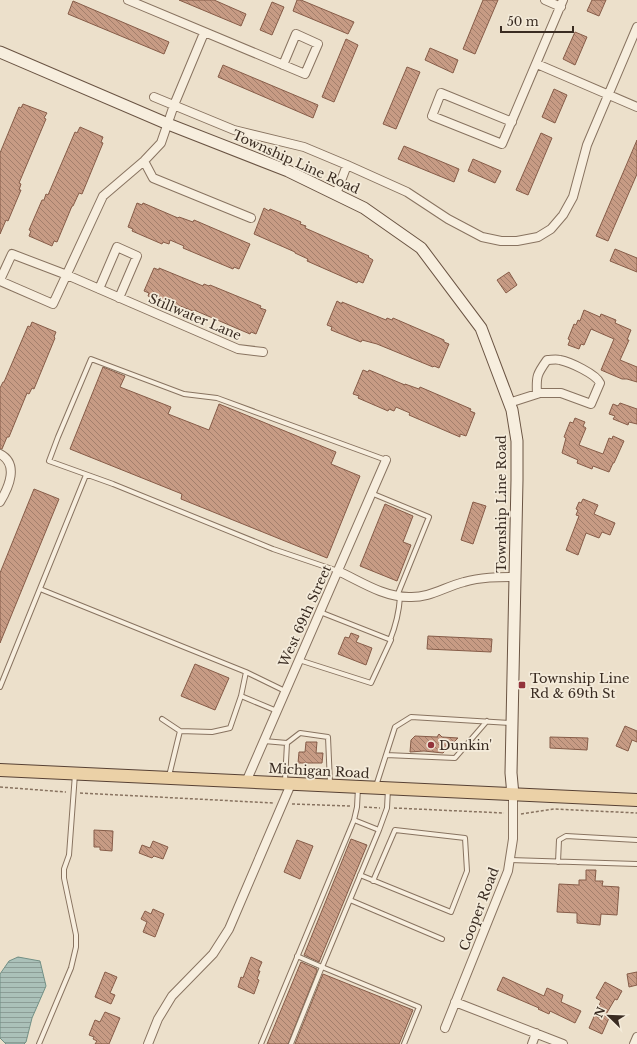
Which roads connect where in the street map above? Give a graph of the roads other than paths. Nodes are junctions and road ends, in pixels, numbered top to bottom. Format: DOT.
graph roads {
  1 [pos="128,0"];
  2 [pos="545,0"];
  3 [pos="562,3"];
  4 [pos="637,27"];
  5 [pos="204,32"];
  6 [pos="0,52"];
  7 [pos="537,64"];
  8 [pos="283,65"];
  9 [pos="609,94"];
  10 [pos="154,97"];
  11 [pos="174,105"];
  12 [pos="637,106"];
  13 [pos="512,122"];
  14 [pos="168,124"];
  15 [pos="144,161"];
  16 [pos="347,165"];
  17 [pos="336,194"];
  18 [pos="251,218"];
  19 [pos="67,275"];
  20 [pos="0,280"];
  21 [pos="99,289"];
  22 [pos="119,298"];
  23 [pos="263,352"];
  24 [pos="537,394"];
  25 [pos="509,403"];
  26 [pos="0,454"];
  27 [pos="386,460"];
  28 [pos="86,475"];
  29 [pos="371,493"];
  30 [pos="0,502"];
  31 [pos="338,570"];
  32 [pos="515,577"];
  33 [pos="40,589"];
  34 [pos="399,596"];
  35 [pos="320,612"];
  36 [pos="390,640"];
  37 [pos="299,660"];
  38 [pos="246,672"];
  39 [pos="1,684"];
  40 [pos="285,691"];
  41 [pos="241,696"];
  42 [pos="277,711"];
  43 [pos="162,719"];
  44 [pos="488,722"];
  45 [pos="512,723"];
  46 [pos="180,730"];
  47 [pos="264,741"];
  48 [pos="287,743"];
  49 [pos="386,755"];
  50 [pos="0,770"];
  51 [pos="75,774"];
  52 [pos="168,778"];
  53 [pos="246,782"];
  54 [pos="288,784"];
  55 [pos="330,786"];
  56 [pos="358,787"];
  57 [pos="375,788"];
  58 [pos="388,789"];
  59 [pos="513,795"];
  60 [pos="637,800"];
  61 [pos="354,820"];
  62 [pos="379,830"];
  63 [pos="637,840"];
  64 [pos="510,860"];
  65 [pos="558,862"];
  66 [pos="637,864"];
  67 [pos="360,875"];
  68 [pos="373,881"];
  69 [pos="350,900"];
  70 [pos="442,939"];
  71 [pos="297,956"];
  72 [pos="322,967"];
  73 [pos="455,1002"];
  74 [pos="445,1028"];
  75 [pos="536,1033"];
  76 [pos="637,1037"];
  77 [pos="39,1044"];
  78 [pos="148,1044"];
  79 [pos="261,1044"];
  80 [pos="291,1044"];
  81 [pos="404,1044"];
  82 [pos="532,1044"];
  83 [pos="563,1044"];
  84 [pos="634,1044"];
  1 -- 5 [label="street"];
  2 -- 3 [label="street"];
  3 -- 7 [label="street"];
  4 -- 9 [label="street"];
  5 -- 8 [label="street"];
  5 -- 11 [label="street"];
  6 -- 14 [label="main road, Township Line Road"];
  7 -- 9 [label="street"];
  7 -- 13 [label="street"];
  8 -- 8 [label="street"];
  9 -- 12 [label="street"];
  9 -- 16 [label="street"];
  10 -- 11 [label="street"];
  11 -- 14 [label="street"];
  11 -- 16 [label="street"];
  13 -- 13 [label="street"];
  14 -- 15 [label="street"];
  14 -- 17 [label="main road, Township Line Road"];
  15 -- 18 [label="street"];
  15 -- 19 [label="street"];
  16 -- 17 [label="street"];
  17 -- 25 [label="main road, Township Line Road"];
  19 -- 20 [label="street, Stillwater Lane"];
  19 -- 20 [label="street"];
  19 -- 21 [label="street, Stillwater Lane"];
  21 -- 22 [label="street, Stillwater Lane"];
  21 -- 22 [label="street"];
  22 -- 23 [label="street, Stillwater Lane"];
  24 -- 24 [label="street"];
  24 -- 25 [label="street"];
  25 -- 32 [label="main road, Township Line Road"];
  26 -- 30 [label="street"];
  27 -- 28 [label="lane"];
  27 -- 29 [label="street, West 69th Street"];
  28 -- 31 [label="lane"];
  28 -- 33 [label="lane"];
  29 -- 31 [label="street, West 69th Street"];
  29 -- 34 [label="lane"];
  31 -- 34 [label="street"];
  31 -- 35 [label="street, West 69th Street"];
  32 -- 34 [label="street"];
  32 -- 45 [label="main road, Township Line Road"];
  33 -- 38 [label="lane"];
  33 -- 39 [label="lane"];
  34 -- 36 [label="lane"];
  35 -- 36 [label="lane"];
  35 -- 37 [label="street, West 69th Street"];
  36 -- 37 [label="lane"];
  37 -- 40 [label="street, West 69th Street"];
  38 -- 40 [label="lane"];
  38 -- 41 [label="lane"];
  40 -- 42 [label="street, West 69th Street"];
  41 -- 42 [label="lane"];
  41 -- 46 [label="lane"];
  42 -- 47 [label="street, West 69th Street"];
  43 -- 46 [label="lane"];
  44 -- 45 [label="lane"];
  44 -- 49 [label="lane"];
  44 -- 49 [label="lane"];
  45 -- 59 [label="main road, Township Line Road"];
  46 -- 52 [label="lane"];
  47 -- 48 [label="lane"];
  47 -- 53 [label="street, West 69th Street"];
  48 -- 54 [label="lane"];
  48 -- 55 [label="lane"];
  49 -- 57 [label="lane"];
  50 -- 51 [label="main road, Michigan Road"];
  51 -- 52 [label="main road, Michigan Road"];
  51 -- 77 [label="lane"];
  52 -- 53 [label="main road, Michigan Road"];
  53 -- 54 [label="main road, Michigan Road"];
  54 -- 55 [label="main road, Michigan Road"];
  54 -- 78 [label="street"];
  55 -- 56 [label="main road, Michigan Road"];
  56 -- 57 [label="main road, Michigan Road"];
  56 -- 61 [label="lane"];
  57 -- 58 [label="main road, Michigan Road"];
  58 -- 59 [label="main road, Michigan Road"];
  58 -- 62 [label="lane"];
  59 -- 60 [label="main road, Michigan Road"];
  59 -- 64 [label="street, Cooper Road"];
  61 -- 62 [label="lane"];
  61 -- 71 [label="lane"];
  62 -- 67 [label="lane"];
  63 -- 65 [label="lane"];
  64 -- 65 [label="lane"];
  64 -- 73 [label="street, Cooper Road"];
  65 -- 66 [label="lane"];
  67 -- 68 [label="lane"];
  67 -- 69 [label="lane"];
  68 -- 68 [label="lane"];
  69 -- 70 [label="lane"];
  69 -- 72 [label="lane"];
  71 -- 72 [label="lane"];
  71 -- 79 [label="lane"];
  72 -- 80 [label="lane"];
  72 -- 81 [label="lane"];
  73 -- 74 [label="street, Cooper Road"];
  73 -- 75 [label="street"];
  75 -- 82 [label="street"];
  75 -- 83 [label="street"];
  76 -- 84 [label="street"];
}
